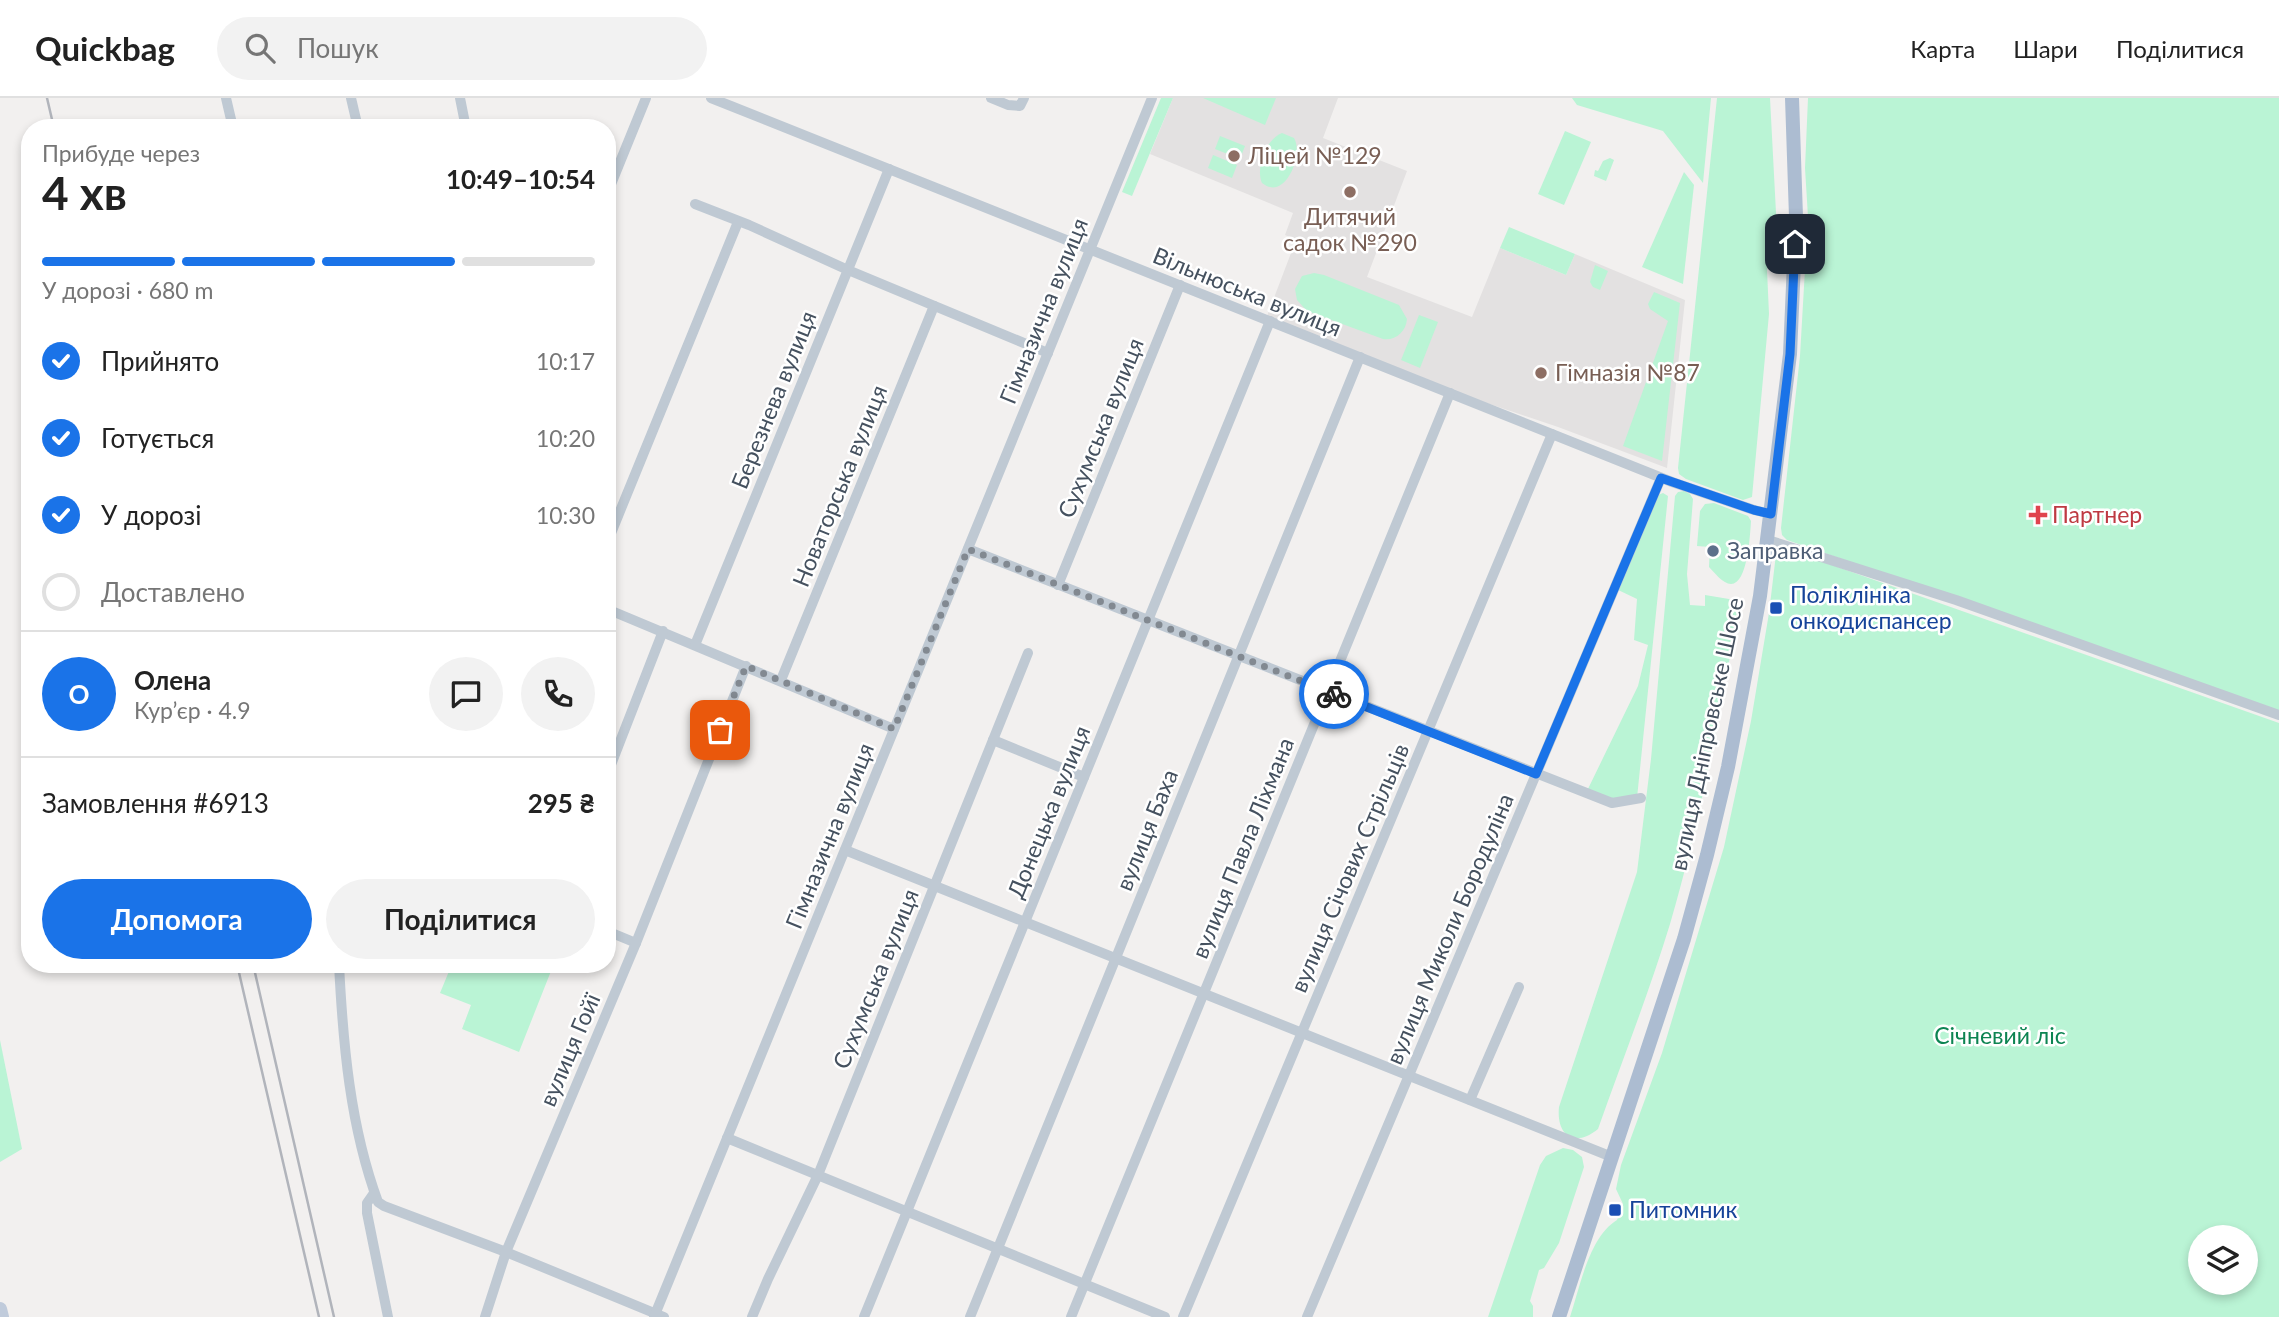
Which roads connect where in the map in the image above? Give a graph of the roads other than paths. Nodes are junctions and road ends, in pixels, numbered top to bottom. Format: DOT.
graph roads {
  1 [pos="226,98"];
  2 [pos="351,98"];
  3 [pos="460,98"];
  4 [pos="646,98"];
  5 [pos="711,98"];
  6 [pos="991,98"];
  7 [pos="1024,98"];
  8 [pos="1152,98"];
  9 [pos="1792,98"];
  10 [pos="231,119"];
  11 [pos="356,119"];
  12 [pos="464,119"];
  13 [pos="889,169"];
  14 [pos="616,172"];
  15 [pos="695,204"];
  16 [pos="738,222"];
  17 [pos="1090,250"];
  18 [pos="848,270"];
  19 [pos="1180,285"];
  20 [pos="934,306"];
  21 [pos="1270,321"];
  22 [pos="1048,353"];
  23 [pos="1360,358"];
  24 [pos="1450,393"];
  25 [pos="1552,434"];
  26 [pos="1661,478"];
  27 [pos="1771,514"];
  28 [pos="616,520"];
  29 [pos="1768,540"];
  30 [pos="968,549"];
  31 [pos="1058,585"];
  32 [pos="616,613"];
  33 [pos="1148,620"];
  34 [pos="663,631"];
  35 [pos="695,645"];
  36 [pos="1028,653"];
  37 [pos="1239,656"];
  38 [pos="746,666"];
  39 [pos="781,680"];
  40 [pos="1328,691"];
  41 [pos="2279,715"];
  42 [pos="894,729"];
  43 [pos="1428,731"];
  44 [pos="993,740"];
  45 [pos="616,752"];
  46 [pos="1536,774"];
  47 [pos="1084,777"];
  48 [pos="1641,798"];
  49 [pos="845,850"];
  50 [pos="934,886"];
  51 [pos="1025,922"];
  52 [pos="616,935"];
  53 [pos="635,943"];
  54 [pos="1116,958"];
  55 [pos="340,973"];
  56 [pos="1519,987"];
  57 [pos="1204,994"];
  58 [pos="1302,1033"];
  59 [pos="1409,1076"];
  60 [pos="1470,1100"];
  61 [pos="727,1138"];
  62 [pos="1612,1157"];
  63 [pos="818,1175"];
  64 [pos="374,1193"];
  65 [pos="907,1212"];
  66 [pos="998,1249"];
  67 [pos="506,1252"];
  68 [pos="1085,1284"];
  69 [pos="0,1309"];
  70 [pos="658,1316"];
  71 [pos="2,1317"];
  72 [pos="388,1317"];
  73 [pos="485,1317"];
  74 [pos="752,1317"];
  75 [pos="864,1317"];
  76 [pos="970,1317"];
  77 [pos="1071,1317"];
  78 [pos="1165,1317"];
  79 [pos="1184,1317"];
  80 [pos="1307,1317"];
  81 [pos="1559,1317"];
  1 -- 10 [label="street"];
  2 -- 11 [label="street"];
  3 -- 12 [label="street"];
  4 -- 14 [label="street"];
  5 -- 13 [label="street, Вільнюська вулиця"];
  6 -- 7 [label="street"];
  8 -- 17 [label="street, Гімназична вулиця"];
  9 -- 27 [label="main road, вулиця Дніпровське Шосе"];
  13 -- 17 [label="street, Вільнюська вулиця"];
  13 -- 18 [label="street, Березнева вулиця"];
  15 -- 16 [label="street"];
  16 -- 18 [label="street"];
  16 -- 28 [label="street"];
  17 -- 19 [label="street, Вільнюська вулиця"];
  17 -- 22 [label="street, Гімназична вулиця"];
  18 -- 20 [label="street"];
  18 -- 35 [label="street, Березнева вулиця"];
  19 -- 21 [label="street, Вільнюська вулиця"];
  19 -- 31 [label="street, Сухумська вулиця"];
  20 -- 22 [label="street"];
  20 -- 39 [label="street, Новаторська вулиця"];
  21 -- 23 [label="street, Вільнюська вулиця"];
  21 -- 33 [label="street, Донецька вулиця"];
  22 -- 30 [label="street, Гімназична вулиця"];
  23 -- 24 [label="street, Вільнюська вулиця"];
  23 -- 37 [label="street, вулиця Баха"];
  24 -- 25 [label="street, Вільнюська вулиця"];
  24 -- 40 [label="street, вулиця Павла Ліхмана"];
  25 -- 26 [label="street, Вільнюська вулиця"];
  25 -- 43 [label="street, вулиця Січових Стрільців"];
  26 -- 27 [label="street, Вільнюська вулиця"];
  26 -- 46 [label="street, вулиця Миколи Бородуліна"];
  27 -- 29 [label="main road, вулиця Дніпровське Шосе"];
  29 -- 41 [label="street"];
  29 -- 62 [label="main road, вулиця Дніпровське Шосе"];
  30 -- 31 [label="street"];
  30 -- 42 [label="street, Гімназична вулиця"];
  31 -- 33 [label="street"];
  32 -- 34 [label="street"];
  33 -- 37 [label="street"];
  33 -- 47 [label="street, Донецька вулиця"];
  34 -- 35 [label="street"];
  34 -- 45 [label="street"];
  35 -- 38 [label="street"];
  36 -- 44 [label="street, Сухумська вулиця"];
  37 -- 40 [label="street"];
  37 -- 54 [label="street, вулиця Баха"];
  38 -- 39 [label="street"];
  38 -- 53 [label="street, вулиця Гойї"];
  39 -- 42 [label="street"];
  40 -- 43 [label="street"];
  40 -- 57 [label="street, вулиця Павла Ліхмана"];
  42 -- 49 [label="street, Гімназична вулиця"];
  43 -- 46 [label="street"];
  43 -- 58 [label="street, вулиця Січових Стрільців"];
  44 -- 47 [label="street"];
  44 -- 50 [label="street, Сухумська вулиця"];
  46 -- 48 [label="street"];
  46 -- 59 [label="street, вулиця Миколи Бородуліна"];
  47 -- 51 [label="street, Донецька вулиця"];
  49 -- 50 [label="street"];
  49 -- 61 [label="street, Гімназична вулиця"];
  50 -- 51 [label="street"];
  50 -- 63 [label="street, Сухумська вулиця"];
  51 -- 54 [label="street"];
  51 -- 65 [label="street, Донецька вулиця"];
  52 -- 53 [label="street"];
  53 -- 67 [label="street, вулиця Гойї"];
  54 -- 57 [label="street"];
  54 -- 66 [label="street, вулиця Баха"];
  55 -- 64 [label="street"];
  56 -- 60 [label="street"];
  57 -- 58 [label="street"];
  57 -- 68 [label="street, вулиця Павла Ліхмана"];
  58 -- 59 [label="street"];
  58 -- 79 [label="street, вулиця Січових Стрільців"];
  59 -- 60 [label="street"];
  59 -- 80 [label="street, вулиця Миколи Бородуліна"];
  60 -- 62 [label="street"];
  61 -- 63 [label="street"];
  61 -- 70 [label="street, Гімназична вулиця"];
  62 -- 81 [label="main road, вулиця Дніпровське Шосе"];
  63 -- 65 [label="street"];
  63 -- 74 [label="street, Сухумська вулиця"];
  64 -- 67 [label="street"];
  64 -- 72 [label="street"];
  65 -- 66 [label="street"];
  65 -- 75 [label="street, Донецька вулиця"];
  66 -- 68 [label="street"];
  66 -- 76 [label="street, вулиця Баха"];
  67 -- 70 [label="street"];
  67 -- 73 [label="street, вулиця Гойї"];
  68 -- 77 [label="street, вулиця Павла Ліхмана"];
  68 -- 78 [label="street"];
  69 -- 71 [label="main road"];
}
